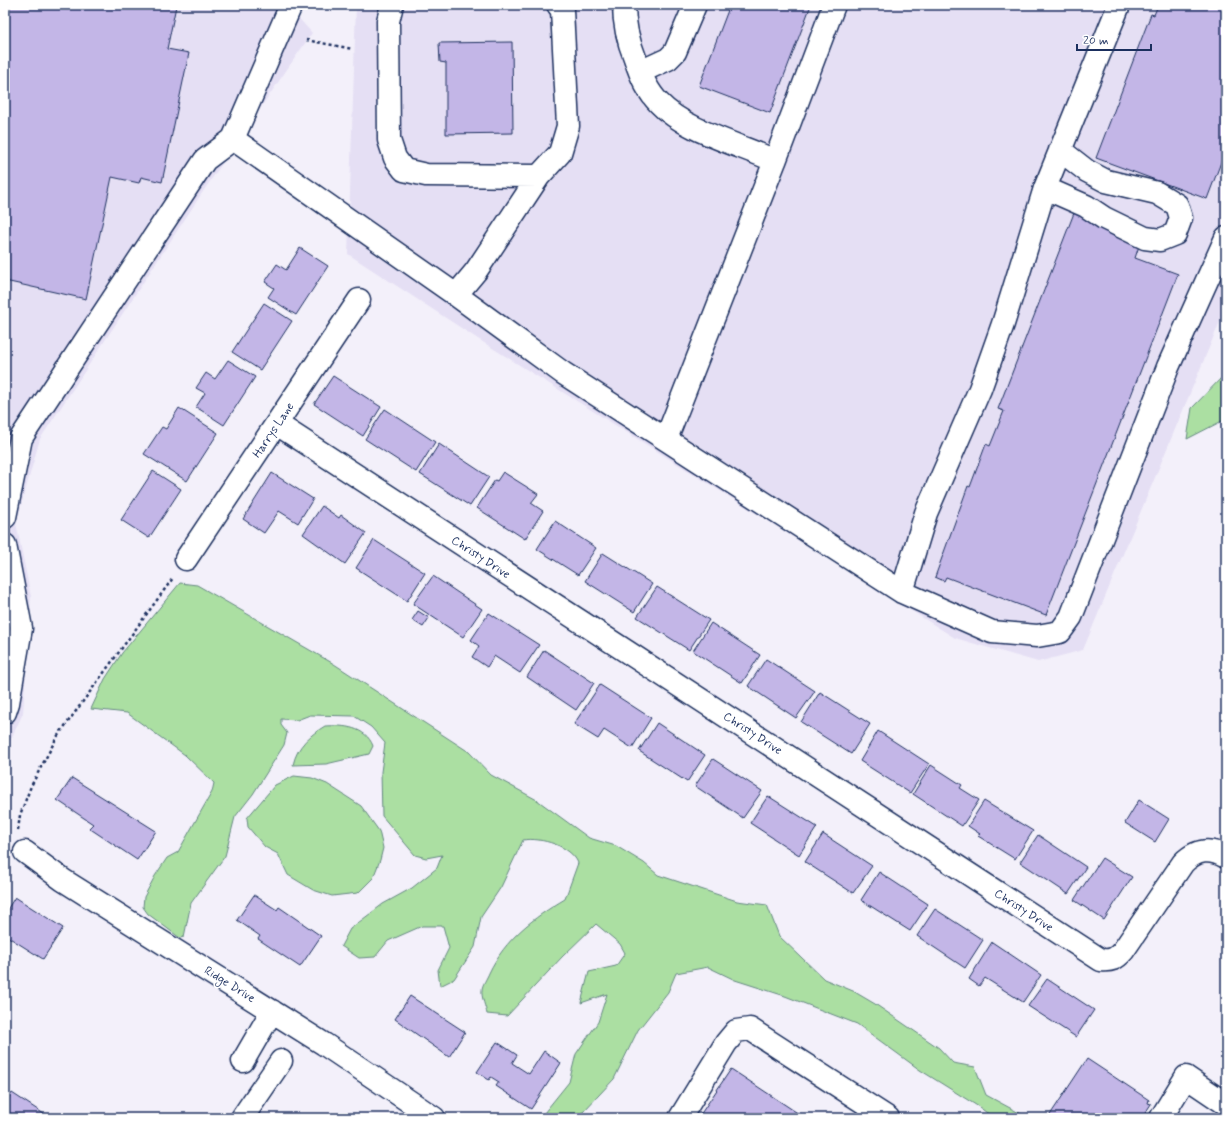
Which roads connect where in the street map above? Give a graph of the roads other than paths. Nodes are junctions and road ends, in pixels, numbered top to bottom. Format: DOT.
graph roads {
  1 [pos="291,5"];
  2 [pos="392,5"];
  3 [pos="558,5"];
  4 [pos="624,5"];
  5 [pos="695,5"];
  6 [pos="834,5"];
  7 [pos="1119,5"];
  8 [pos="640,72"];
  9 [pos="234,139"];
  10 [pos="1060,150"];
  11 [pos="775,161"];
  12 [pos="539,176"];
  13 [pos="1045,188"];
  14 [pos="1226,238"];
  15 [pos="456,295"];
  16 [pos="360,300"];
  17 [pos="277,424"];
  18 [pos="666,439"];
  19 [pos="5,517"];
  20 [pos="5,545"];
  21 [pos="186,560"];
  22 [pos="902,592"];
  23 [pos="5,712"];
  24 [pos="26,852"];
  25 [pos="1226,857"];
  26 [pos="272,1011"];
  27 [pos="243,1061"];
  28 [pos="281,1061"];
  29 [pos="1226,1104"];
  30 [pos="242,1118"];
  31 [pos="434,1118"];
  32 [pos="680,1118"];
  33 [pos="888,1118"];
  34 [pos="1160,1118"];
  1 -- 9 [label="street"];
  2 -- 12 [label="street"];
  3 -- 12 [label="street"];
  4 -- 8 [label="street"];
  5 -- 8 [label="street"];
  6 -- 11 [label="street"];
  7 -- 10 [label="street"];
  8 -- 11 [label="street"];
  9 -- 15 [label="street"];
  9 -- 19 [label="street"];
  10 -- 13 [label="street"];
  10 -- 13 [label="street"];
  11 -- 18 [label="street"];
  12 -- 15 [label="street"];
  13 -- 22 [label="street"];
  14 -- 22 [label="street"];
  15 -- 18 [label="street"];
  16 -- 17 [label="street, Harrys Lane"];
  17 -- 21 [label="street, Harrys Lane"];
  17 -- 25 [label="street, Christy Drive"];
  18 -- 22 [label="street"];
  20 -- 23 [label="street"];
  24 -- 26 [label="street, Ridge Drive"];
  26 -- 27 [label="street"];
  26 -- 31 [label="street, Ridge Drive"];
  28 -- 30 [label="street"];
  29 -- 34 [label="street"];
  32 -- 33 [label="street"];
}
